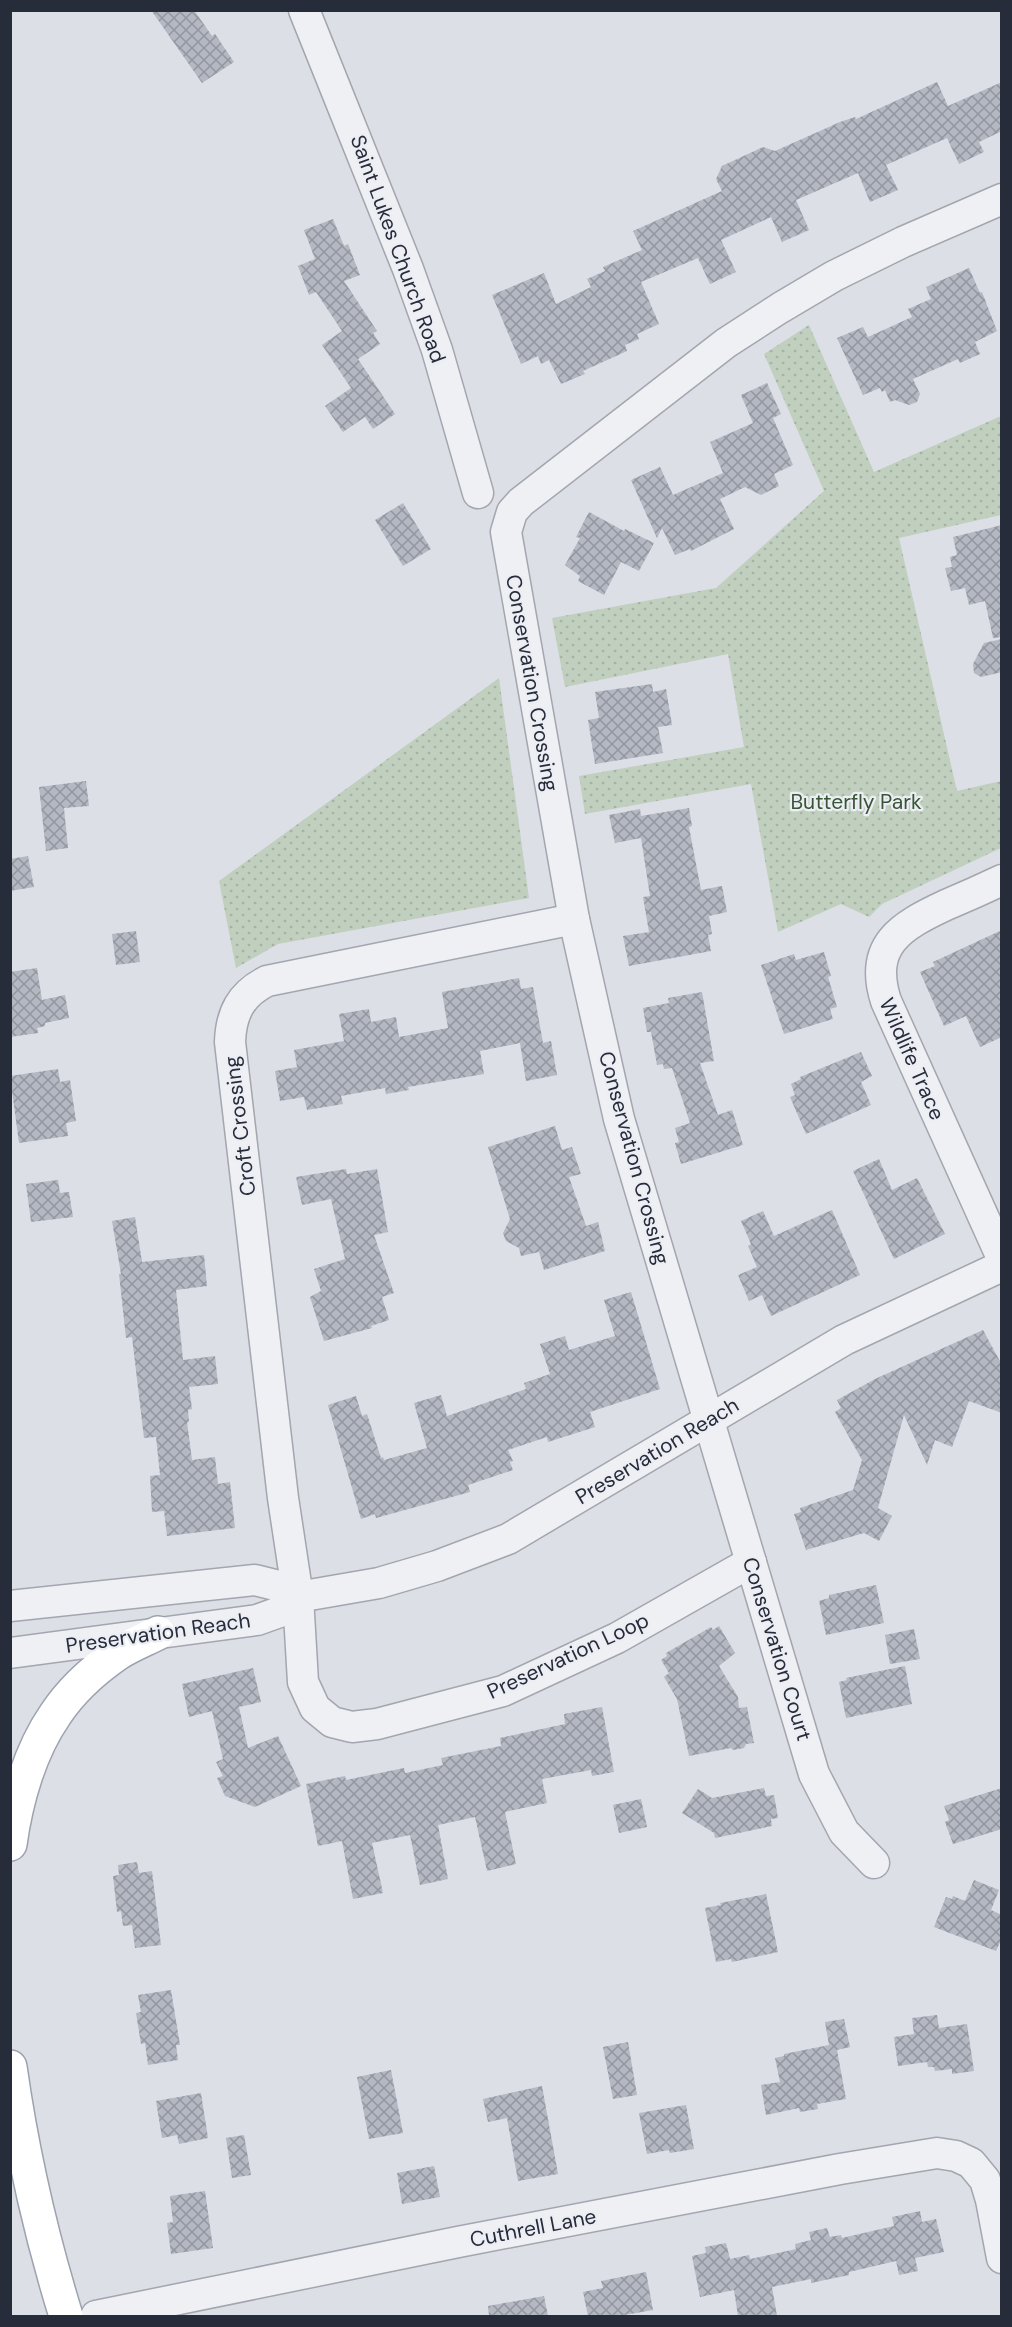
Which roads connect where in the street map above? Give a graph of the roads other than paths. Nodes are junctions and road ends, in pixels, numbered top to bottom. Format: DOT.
graph roads {
  1 [pos="304,10"];
  2 [pos="999,206"];
  3 [pos="478,493"];
  4 [pos="1002,880"];
  5 [pos="574,919"];
  6 [pos="1002,1258"];
  7 [pos="1002,1266"];
  8 [pos="709,1420"];
  9 [pos="751,1562"];
  10 [pos="298,1597"];
  11 [pos="10,1606"];
  12 [pos="158,1633"];
  13 [pos="10,1653"];
  14 [pos="10,1844"];
  15 [pos="874,1863"];
  16 [pos="10,2067"];
  17 [pos="1002,2258"];
  18 [pos="66,2316"];
  19 [pos="96,2316"];
  1 -- 3 [label="street, Saint Lukes Church Road"];
  2 -- 5 [label="street, Conservation Crossing"];
  4 -- 6 [label="street, Wildlife Trace"];
  5 -- 8 [label="street, Conservation Crossing"];
  5 -- 10 [label="street, Croft Crossing"];
  7 -- 8 [label="street, Preservation Reach"];
  8 -- 9 [label="street, Conservation Court"];
  8 -- 10 [label="street, Preservation Reach"];
  9 -- 10 [label="street, Preservation Loop"];
  9 -- 15 [label="street, Conservation Court"];
  10 -- 11 [label="street, Preservation Reach"];
  10 -- 12 [label="street, Preservation Reach"];
  12 -- 13 [label="street, Preservation Reach"];
  12 -- 14 [label="main road"];
  16 -- 18 [label="main road"];
  17 -- 19 [label="street, Cuthrell Lane"];
}
